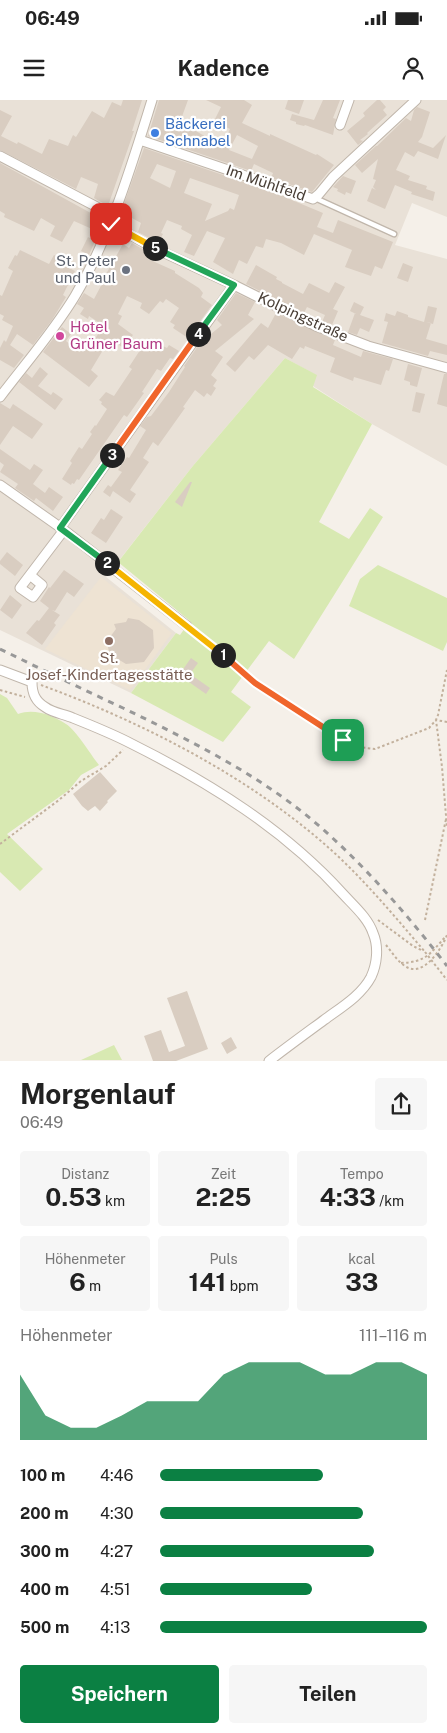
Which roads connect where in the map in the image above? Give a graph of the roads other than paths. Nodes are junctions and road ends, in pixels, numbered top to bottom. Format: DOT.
graph roads {
  1 [pos="152,100"];
  2 [pos="349,100"];
  3 [pos="416,100"];
  4 [pos="340,125"];
  5 [pos="140,140"];
  6 [pos="0,156"];
  7 [pos="315,198"];
  8 [pos="112,220"];
  9 [pos="394,234"];
  10 [pos="234,285"];
  11 [pos="447,368"];
  12 [pos="0,397"];
  13 [pos="0,485"];
  14 [pos="62,529"];
  15 [pos="30,575"];
  16 [pos="187,626"];
  17 [pos="0,670"];
  18 [pos="269,1060"];
  1 -- 5 [label="street"];
  2 -- 4 [label="street"];
  3 -- 7 [label="street, Im Mühlfeld"];
  5 -- 7 [label="street, Im Mühlfeld"];
  5 -- 8 [label="street"];
  6 -- 8 [label="street, Kolpingstraße"];
  7 -- 9 [label="lane"];
  8 -- 10 [label="street, Kolpingstraße"];
  8 -- 12 [label="street"];
  10 -- 11 [label="street, Kolpingstraße"];
  10 -- 14 [label="street"];
  13 -- 14 [label="street"];
  14 -- 15 [label="street"];
  14 -- 16 [label="street"];
  17 -- 18 [label="street"];
}
